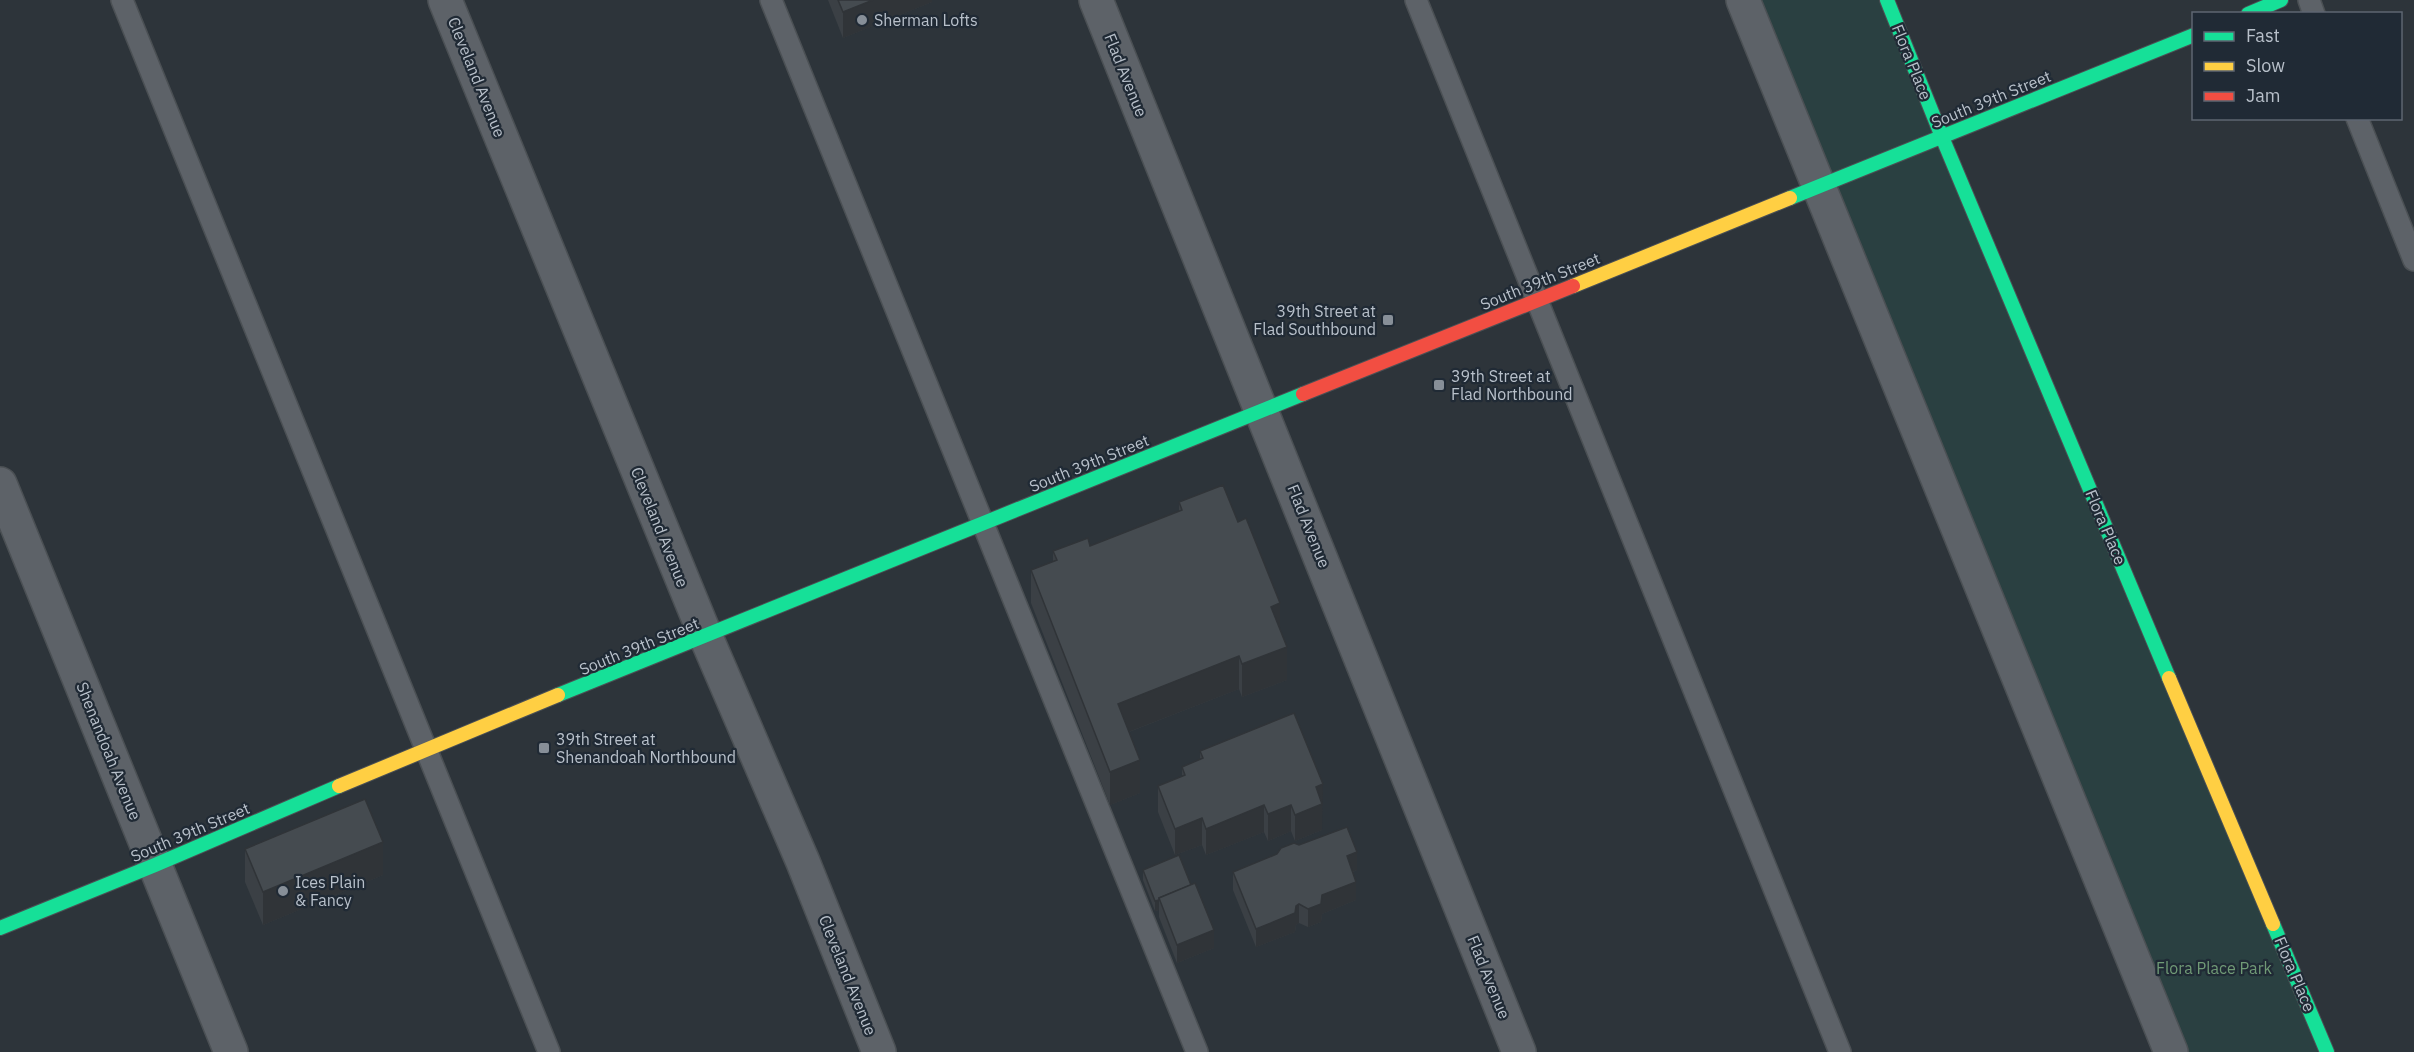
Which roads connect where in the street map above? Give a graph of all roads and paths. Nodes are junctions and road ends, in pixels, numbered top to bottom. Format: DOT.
graph roads {
  1 [pos="122,0"];
  2 [pos="445,0"];
  3 [pos="771,0"];
  4 [pos="1096,0"];
  5 [pos="1416,0"];
  6 [pos="1743,0"];
  7 [pos="1887,0"];
  8 [pos="2281,0"];
  9 [pos="2252,12"];
  10 [pos="2192,35"];
  11 [pos="2358,120"];
  12 [pos="1942,137"];
  13 [pos="1819,186"];
  14 [pos="2414,260"];
  15 [pos="1537,300"];
  16 [pos="1263,411"];
  17 [pos="0,484"];
  18 [pos="983,524"];
  19 [pos="706,637"];
  20 [pos="427,748"];
  21 [pos="155,865"];
  22 [pos="0,928"];
  23 [pos="231,1052"];
  24 [pos="549,1052"];
  25 [pos="879,1052"];
  26 [pos="1197,1052"];
  27 [pos="1519,1052"];
  28 [pos="1840,1052"];
  29 [pos="2171,1052"];
  30 [pos="2327,1052"];
  1 -- 20 [label="lane"];
  2 -- 19 [label="street, Cleveland Avenue"];
  3 -- 18 [label="lane"];
  4 -- 16 [label="street, Flad Avenue"];
  5 -- 15 [label="lane"];
  6 -- 13 [label="street"];
  7 -- 12 [label="street, Flora Place"];
  8 -- 9 [label="street"];
  10 -- 12 [label="street, South 39th Street"];
  11 -- 14 [label="lane"];
  12 -- 13 [label="street, South 39th Street"];
  12 -- 30 [label="street, Flora Place"];
  13 -- 15 [label="street, South 39th Street"];
  13 -- 29 [label="street"];
  15 -- 16 [label="street, South 39th Street"];
  15 -- 28 [label="lane"];
  16 -- 18 [label="street, South 39th Street"];
  16 -- 27 [label="street, Flad Avenue"];
  17 -- 21 [label="street, Shenandoah Avenue"];
  18 -- 19 [label="street, South 39th Street"];
  18 -- 26 [label="lane"];
  19 -- 20 [label="street, South 39th Street"];
  19 -- 25 [label="street, Cleveland Avenue"];
  20 -- 21 [label="street, South 39th Street"];
  20 -- 24 [label="lane"];
  21 -- 22 [label="street, South 39th Street"];
  21 -- 23 [label="street, Shenandoah Avenue"];
}
